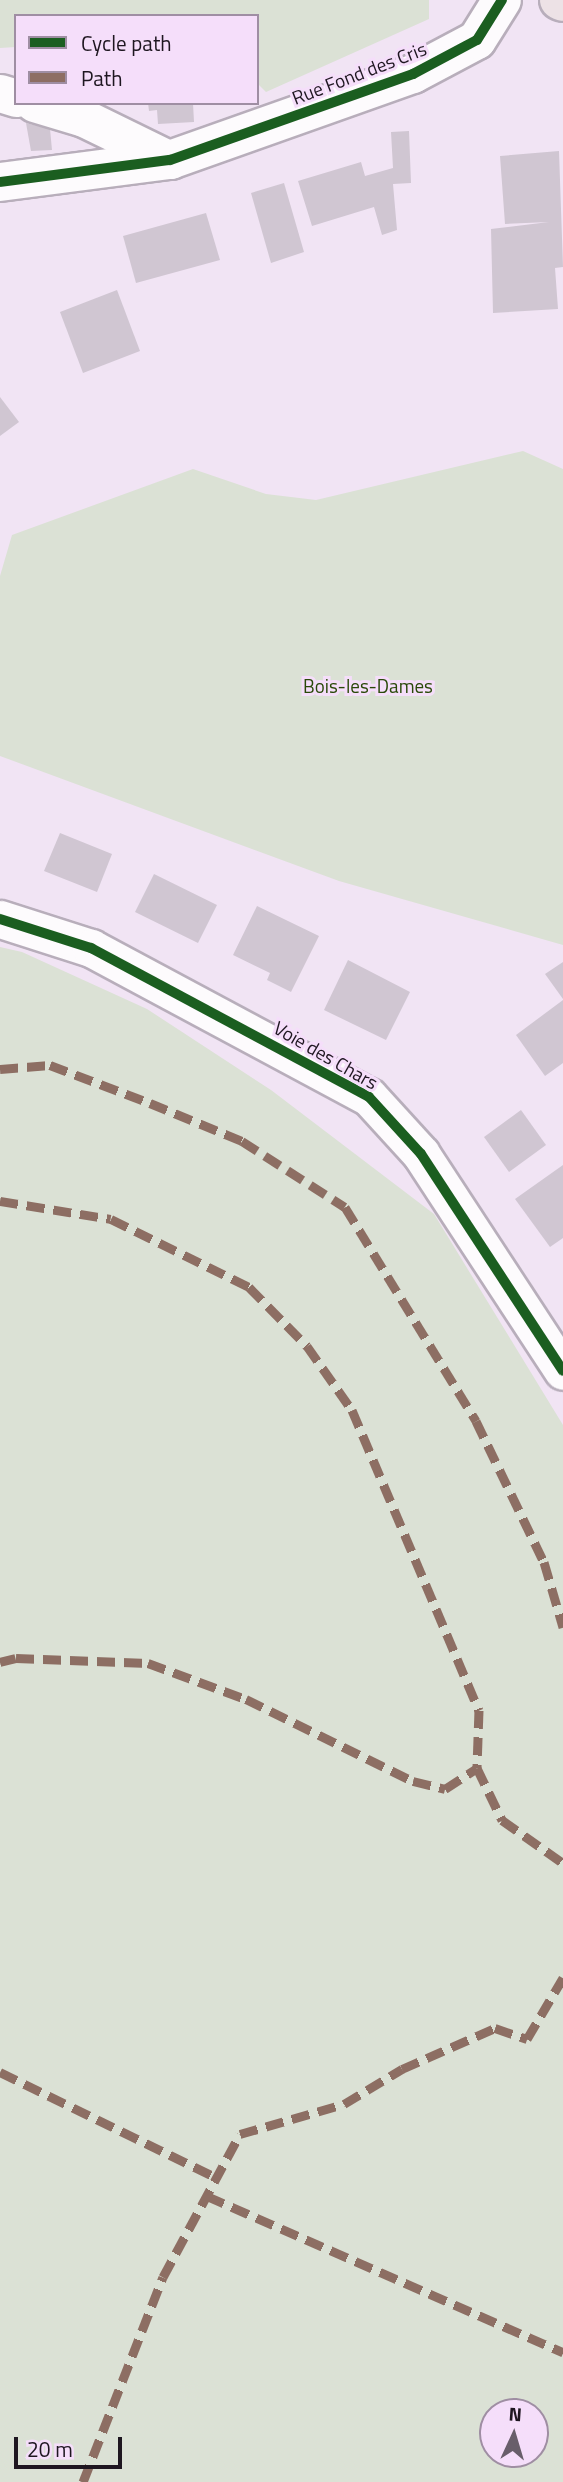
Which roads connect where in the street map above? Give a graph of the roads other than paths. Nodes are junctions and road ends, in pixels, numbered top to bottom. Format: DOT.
graph roads {
  1 [pos="502,0"];
  2 [pos="41,105"];
  3 [pos="170,160"];
  4 [pos="0,182"];
  5 [pos="0,919"];
  6 [pos="563,1371"];
  1 -- 3 [label="street, Rue Fond des Cris"];
  2 -- 3 [label="street"];
  3 -- 4 [label="street, Rue Fond des Cris"];
  5 -- 6 [label="street, Voie des Chars"];
}
